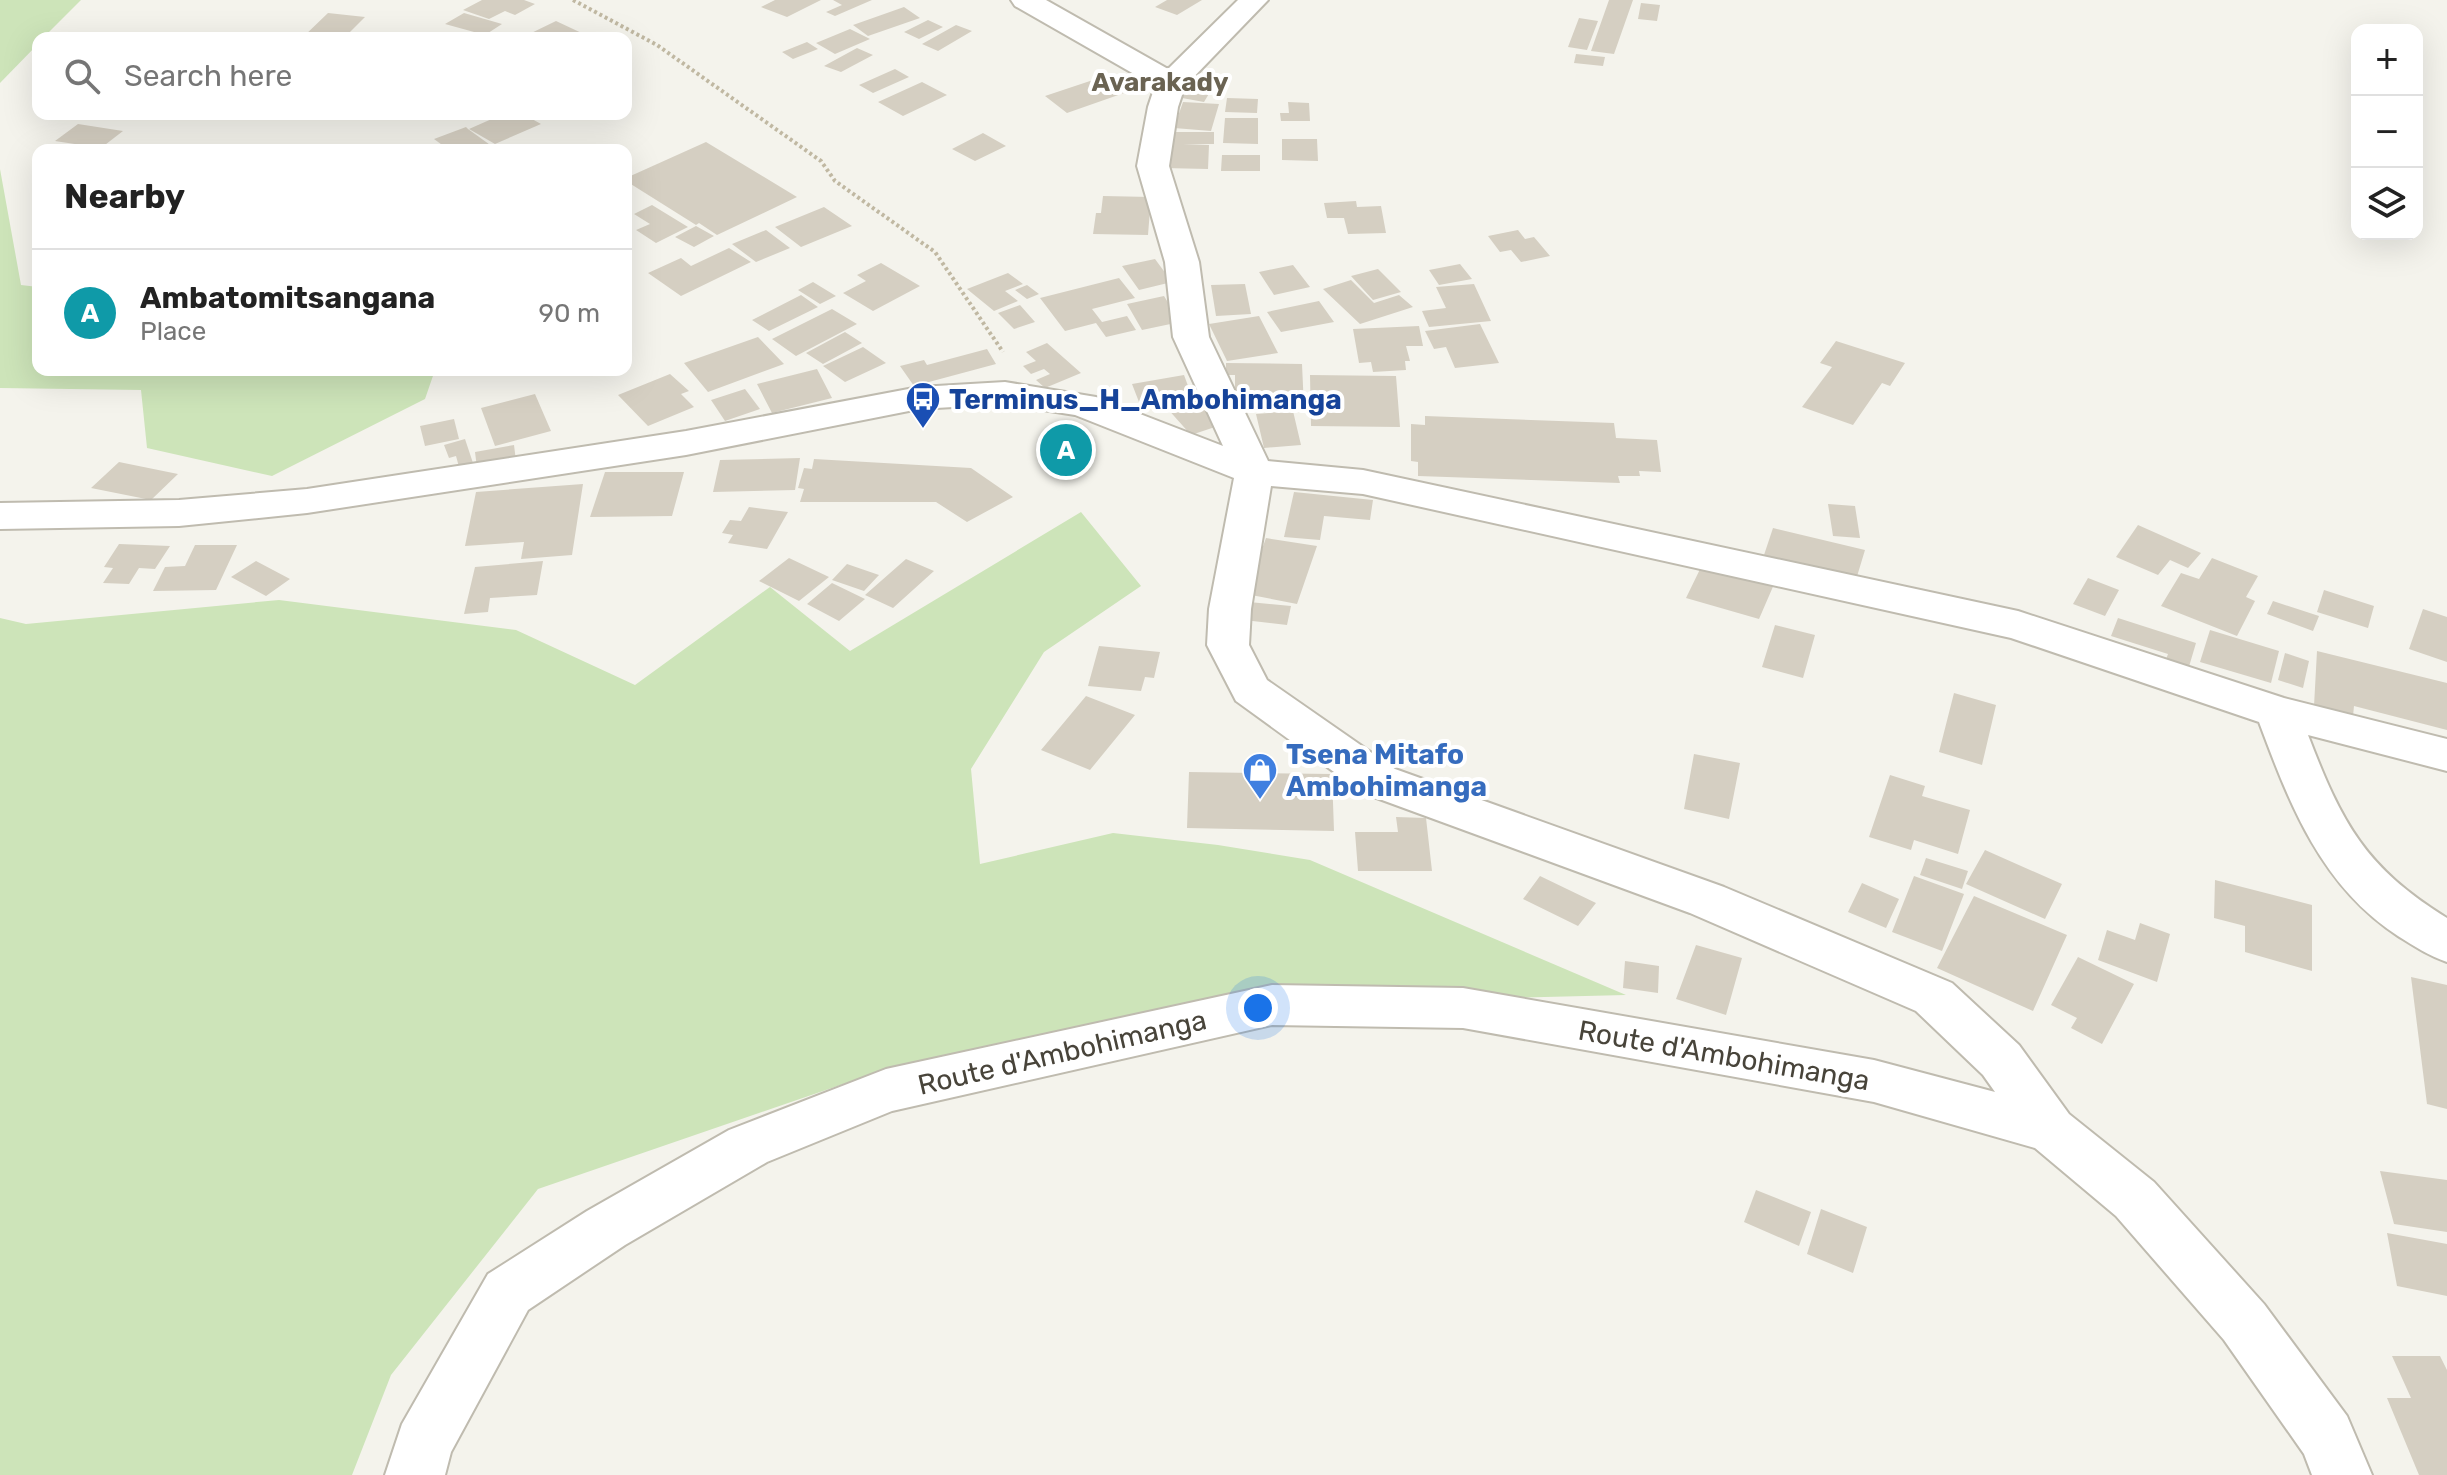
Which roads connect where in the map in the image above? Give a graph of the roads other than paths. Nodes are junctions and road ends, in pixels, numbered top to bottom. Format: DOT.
graph roads {
  1 [pos="1025,0"];
  2 [pos="1254,0"];
  3 [pos="1171,83"];
  4 [pos="1254,472"];
  5 [pos="0,516"];
  6 [pos="2277,712"];
  7 [pos="2447,755"];
  8 [pos="2447,943"];
  9 [pos="2051,1130"];
  10 [pos="415,1475"];
  11 [pos="2342,1475"];
  1 -- 3 [label="street"];
  2 -- 3 [label="street"];
  3 -- 4 [label="street"];
  4 -- 5 [label="street"];
  4 -- 6 [label="street"];
  4 -- 9 [label="street, Route d'Ambohimanga"];
  6 -- 7 [label="street"];
  6 -- 8 [label="street"];
  9 -- 10 [label="street, Route d'Ambohimanga"];
  9 -- 11 [label="street, Route d'Ambohimanga"];
}
